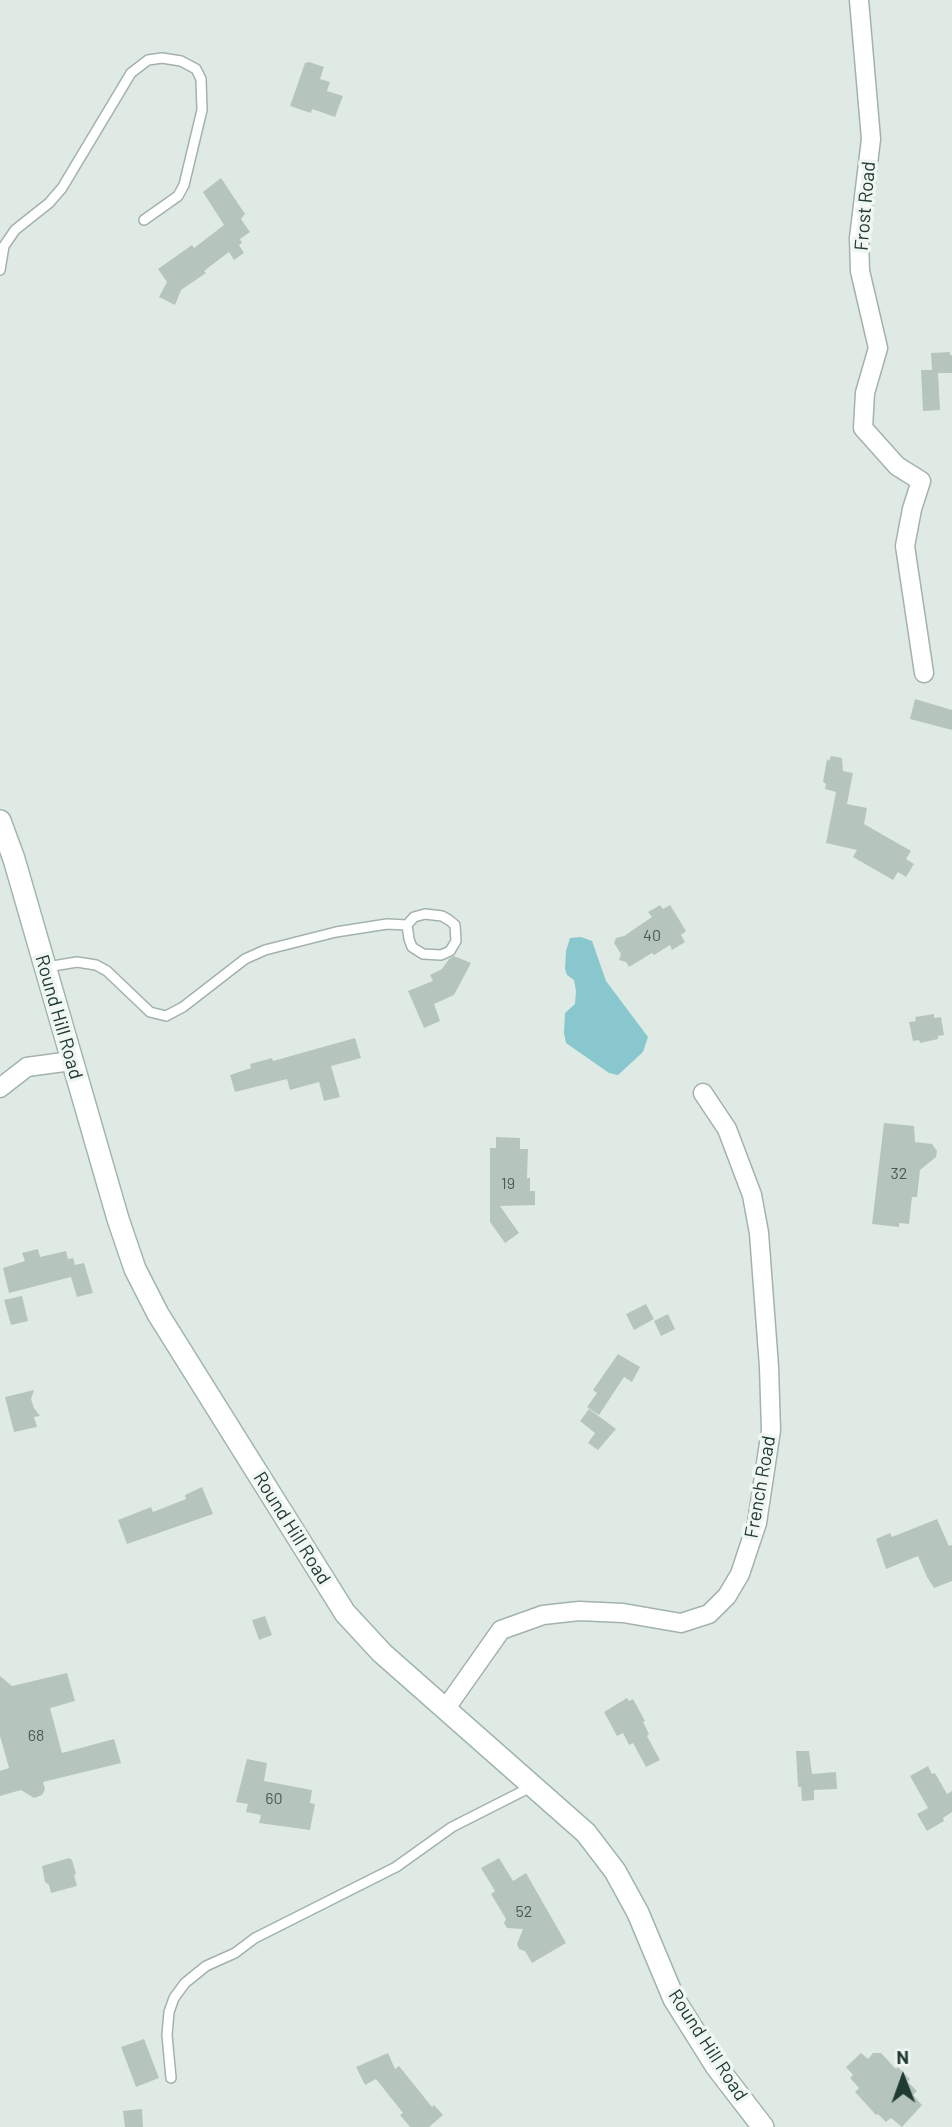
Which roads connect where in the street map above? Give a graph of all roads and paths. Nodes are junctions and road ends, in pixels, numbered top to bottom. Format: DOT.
graph roads {
  1 [pos="859,0"];
  2 [pos="144,220"];
  3 [pos="0,270"];
  4 [pos="924,673"];
  5 [pos="0,821"];
  6 [pos="407,925"];
  7 [pos="45,968"];
  8 [pos="71,1061"];
  9 [pos="0,1088"];
  10 [pos="704,1093"];
  11 [pos="446,1708"];
  12 [pos="533,1786"];
  13 [pos="171,2078"];
  14 [pos="763,2127"];
  1 -- 4 [label="street, Frost Road"];
  2 -- 3 [label="lane"];
  5 -- 7 [label="street, Round Hill Road"];
  6 -- 6 [label="lane"];
  6 -- 7 [label="lane"];
  7 -- 8 [label="street, Round Hill Road"];
  8 -- 9 [label="street"];
  8 -- 11 [label="street, Round Hill Road"];
  10 -- 11 [label="street, French Road"];
  11 -- 12 [label="street, Round Hill Road"];
  12 -- 13 [label="lane"];
  12 -- 14 [label="street, Round Hill Road"];
}
